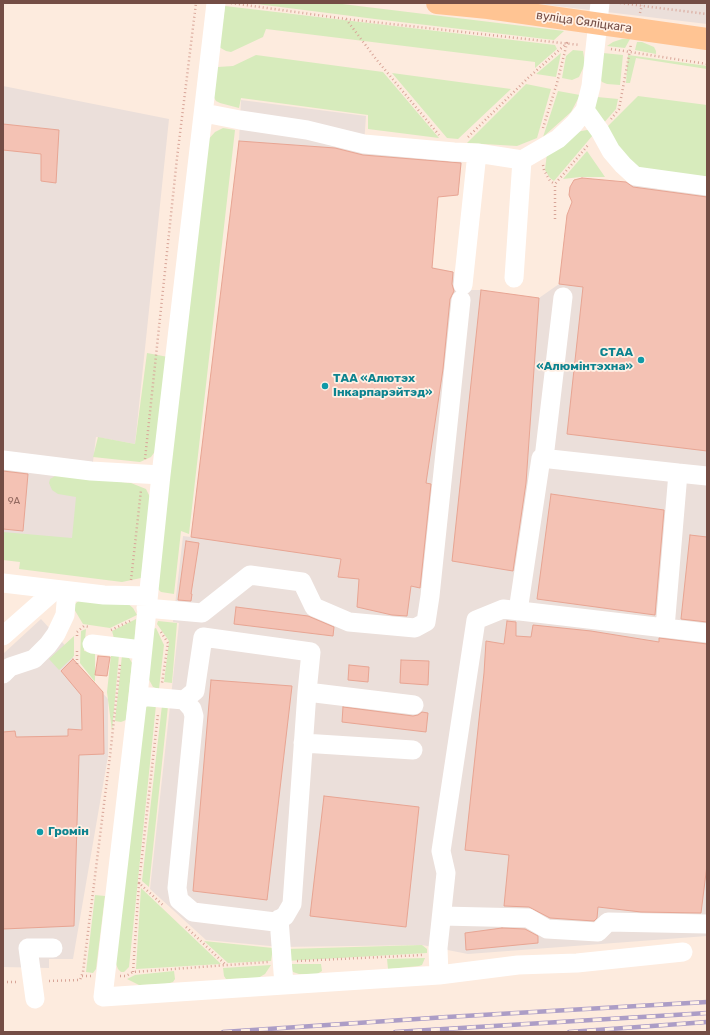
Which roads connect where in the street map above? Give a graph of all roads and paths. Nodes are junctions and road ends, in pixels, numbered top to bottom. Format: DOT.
graph roads {
  1 [pos="196,3"];
  2 [pos="216,3"];
  3 [pos="231,3"];
  4 [pos="437,3"];
  5 [pos="620,3"];
  6 [pos="598,13"];
  7 [pos="707,14"];
  8 [pos="346,19"];
  9 [pos="707,39"];
  10 [pos="567,43"];
  11 [pos="595,46"];
  12 [pos="707,64"];
  13 [pos="585,110"];
  14 [pos="204,113"];
  15 [pos="542,149"];
  16 [pos="454,152"];
  17 [pos="477,153"];
  18 [pos="522,160"];
  19 [pos="555,184"];
  20 [pos="707,186"];
  21 [pos="514,278"];
  22 [pos="563,298"];
  23 [pos="544,458"];
  24 [pos="3,460"];
  25 [pos="678,473"];
  26 [pos="152,475"];
  27 [pos="707,476"];
  28 [pos="3,583"];
  29 [pos="61,590"];
  30 [pos="141,600"];
  31 [pos="518,611"];
  32 [pos="158,627"];
  33 [pos="665,628"];
  34 [pos="707,633"];
  35 [pos="3,636"];
  36 [pos="92,644"];
  37 [pos="122,647"];
  38 [pos="142,650"];
  39 [pos="3,674"];
  40 [pos="307,692"];
  41 [pos="138,696"];
  42 [pos="160,698"];
  43 [pos="184,700"];
  44 [pos="414,705"];
  45 [pos="303,743"];
  46 [pos="413,750"];
  47 [pos="139,883"];
  48 [pos="168,910"];
  49 [pos="442,916"];
  50 [pos="279,919"];
  51 [pos="707,924"];
  52 [pos="186,927"];
  53 [pos="53,948"];
  54 [pos="683,952"];
  55 [pos="438,955"];
  56 [pos="282,961"];
  57 [pos="226,966"];
  58 [pos="133,972"];
  59 [pos="439,975"];
  60 [pos="82,976"];
  61 [pos="106,977"];
  62 [pos="3,982"];
  63 [pos="284,985"];
  64 [pos="34,990"];
  1 -- 26 [label="path"];
  2 -- 14 [label="lane"];
  3 -- 8 [label="path"];
  4 -- 6 [label="main road, вуліца Сяліцкага"];
  5 -- 7 [label="path"];
  6 -- 9 [label="main road, вуліца Сяліцкага"];
  6 -- 11 [label="lane"];
  8 -- 10 [label="path"];
  8 -- 16 [label="path"];
  10 -- 11 [label="path"];
  10 -- 15 [label="path"];
  10 -- 16 [label="path"];
  11 -- 12 [label="path"];
  11 -- 13 [label="lane"];
  13 -- 15 [label="lane"];
  13 -- 20 [label="lane"];
  14 -- 16 [label="lane"];
  14 -- 26 [label="lane"];
  15 -- 18 [label="lane"];
  15 -- 19 [label="path"];
  16 -- 17 [label="lane"];
  17 -- 18 [label="lane"];
  17 -- 30 [label="lane"];
  18 -- 21 [label="lane"];
  22 -- 23 [label="lane"];
  23 -- 25 [label="lane"];
  23 -- 31 [label="lane"];
  24 -- 26 [label="lane"];
  25 -- 27 [label="lane"];
  25 -- 33 [label="lane"];
  26 -- 30 [label="lane"];
  26 -- 30 [label="path"];
  28 -- 29 [label="lane"];
  29 -- 30 [label="lane"];
  29 -- 35 [label="lane"];
  29 -- 39 [label="lane"];
  30 -- 38 [label="lane"];
  31 -- 33 [label="lane"];
  31 -- 49 [label="lane"];
  32 -- 42 [label="path"];
  33 -- 34 [label="lane"];
  36 -- 37 [label="lane"];
  37 -- 38 [label="lane"];
  37 -- 60 [label="path"];
  38 -- 41 [label="lane"];
  40 -- 43 [label="lane"];
  40 -- 44 [label="lane"];
  40 -- 45 [label="lane"];
  41 -- 42 [label="lane"];
  41 -- 61 [label="lane"];
  42 -- 43 [label="lane"];
  42 -- 47 [label="path"];
  43 -- 50 [label="lane"];
  45 -- 46 [label="lane"];
  45 -- 50 [label="lane"];
  47 -- 48 [label="path"];
  47 -- 58 [label="path"];
  49 -- 51 [label="lane"];
  49 -- 55 [label="lane"];
  50 -- 56 [label="lane"];
  52 -- 57 [label="path"];
  53 -- 64 [label="lane"];
  54 -- 59 [label="lane"];
  55 -- 56 [label="path"];
  55 -- 59 [label="lane"];
  56 -- 57 [label="path"];
  56 -- 63 [label="lane"];
  57 -- 58 [label="path"];
  58 -- 61 [label="path"];
  59 -- 63 [label="lane"];
  60 -- 61 [label="path"];
  60 -- 64 [label="path"];
  61 -- 63 [label="lane"];
  62 -- 64 [label="path"];
}
